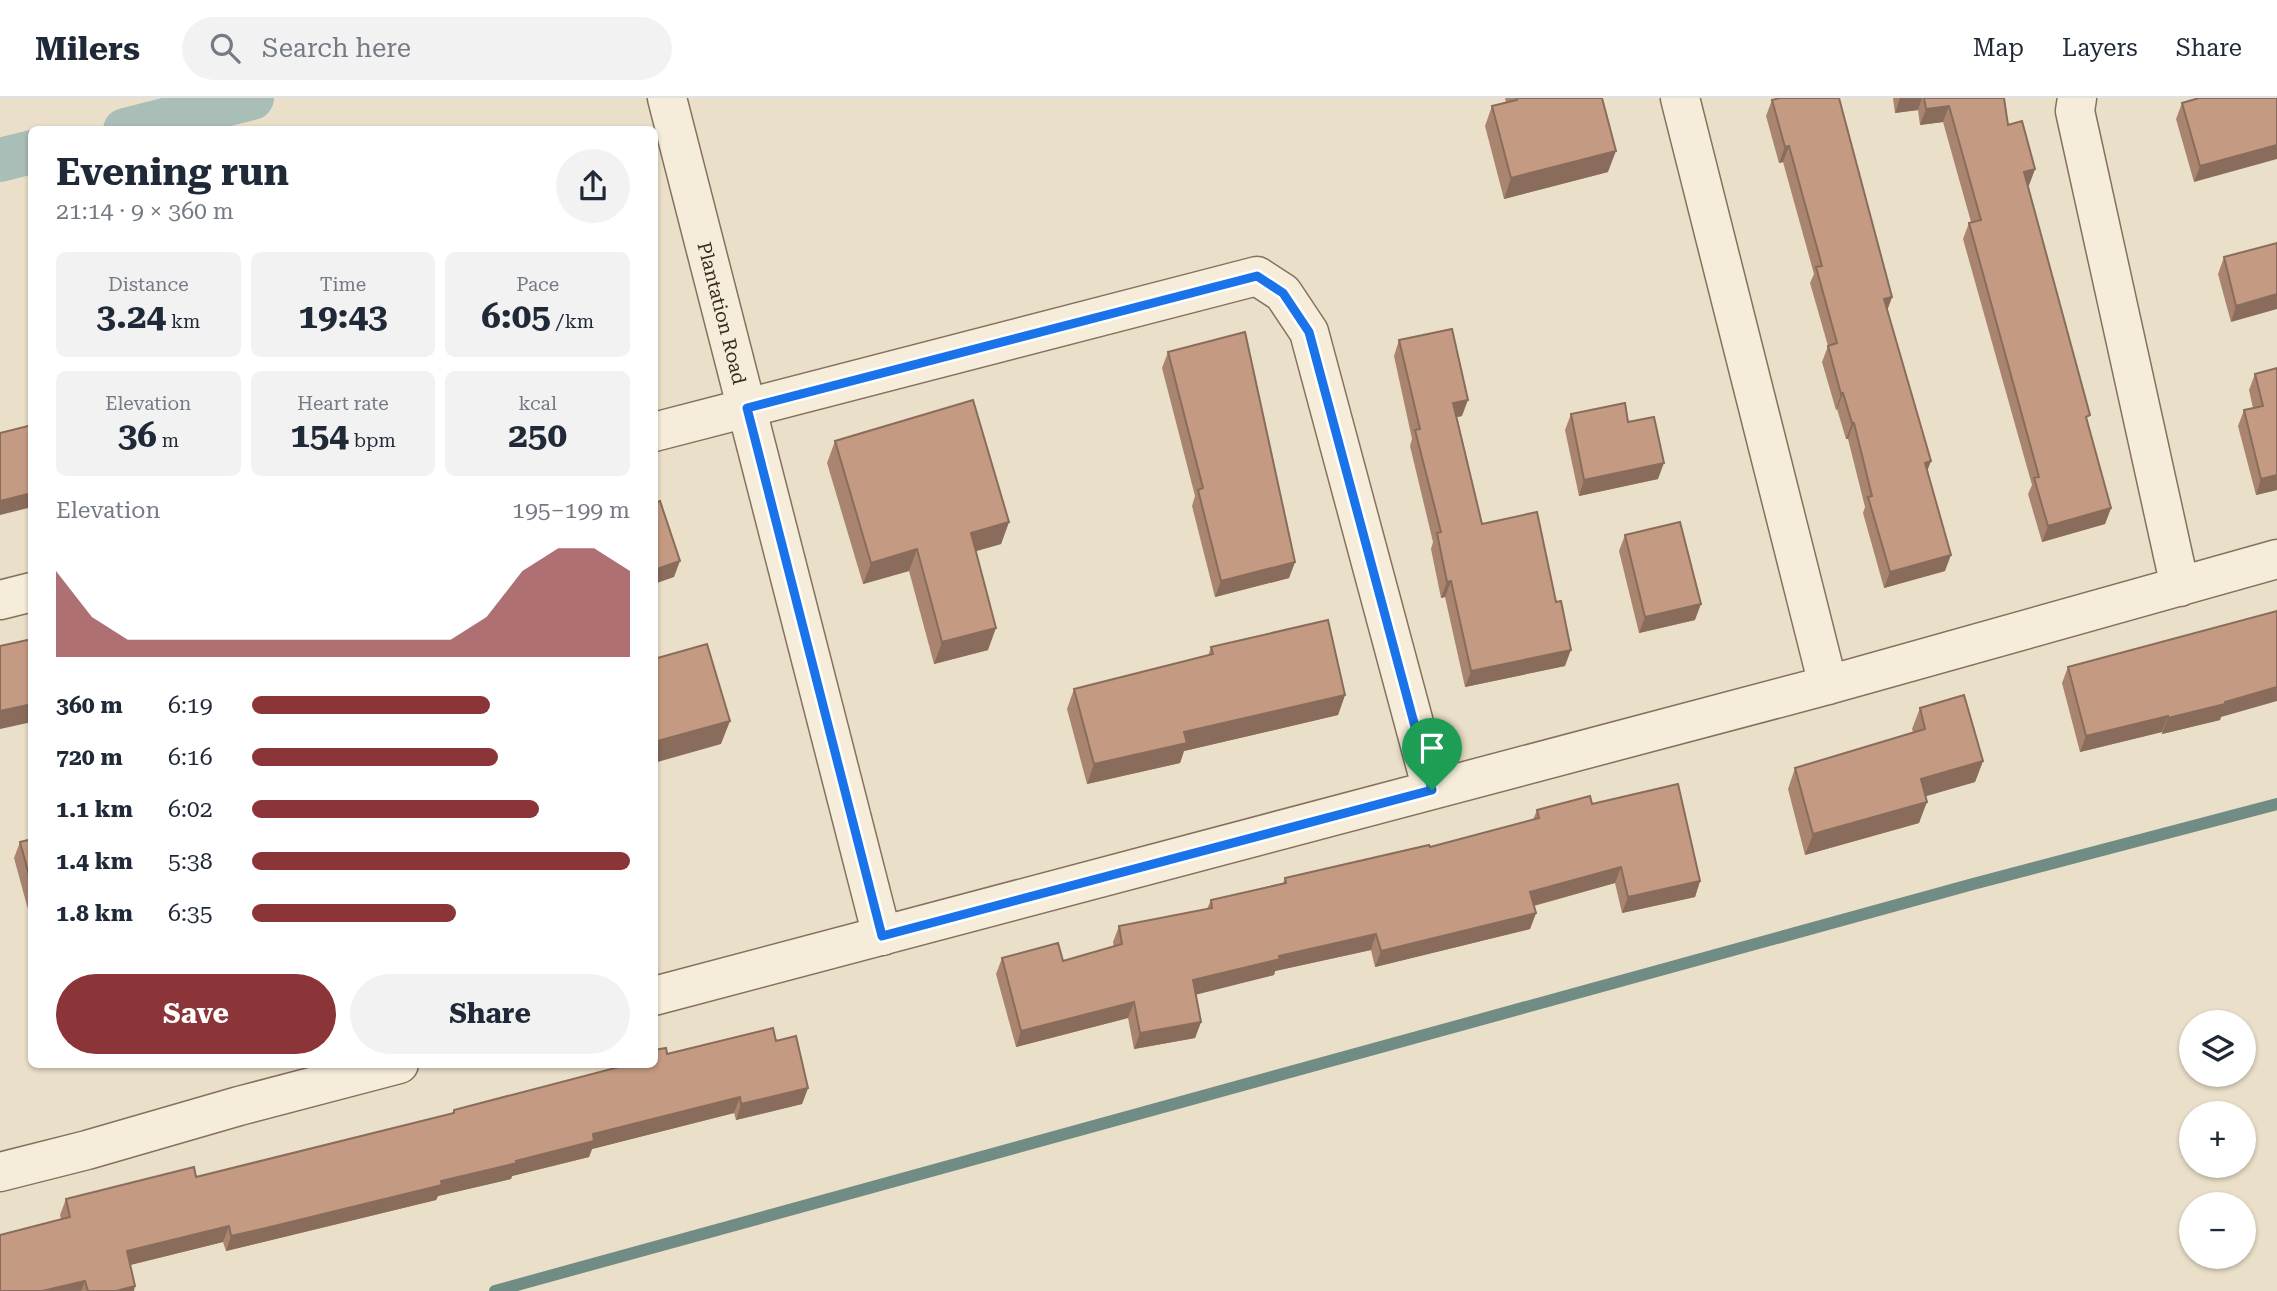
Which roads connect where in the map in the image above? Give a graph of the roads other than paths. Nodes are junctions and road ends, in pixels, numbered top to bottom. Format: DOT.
graph roads {
  1 [pos="667,98"];
  2 [pos="1680,98"];
  3 [pos="2077,98"];
  4 [pos="747,408"];
  5 [pos="658,431"];
  6 [pos="2277,559"];
  7 [pos="2180,587"];
  8 [pos="28,593"];
  9 [pos="0,600"];
  10 [pos="1828,685"];
  11 [pos="1432,790"];
  12 [pos="882,936"];
  13 [pos="658,995"];
  14 [pos="384,1068"];
  15 [pos="0,1172"];
  1 -- 4 [label="street, Plantation Road"];
  2 -- 10 [label="street"];
  3 -- 7 [label="street"];
  4 -- 5 [label="street"];
  4 -- 11 [label="street"];
  4 -- 12 [label="street, Plantation Road"];
  6 -- 7 [label="street"];
  7 -- 10 [label="street"];
  8 -- 9 [label="street"];
  10 -- 11 [label="street"];
  11 -- 12 [label="street"];
  12 -- 13 [label="street"];
  14 -- 15 [label="street"];
}
